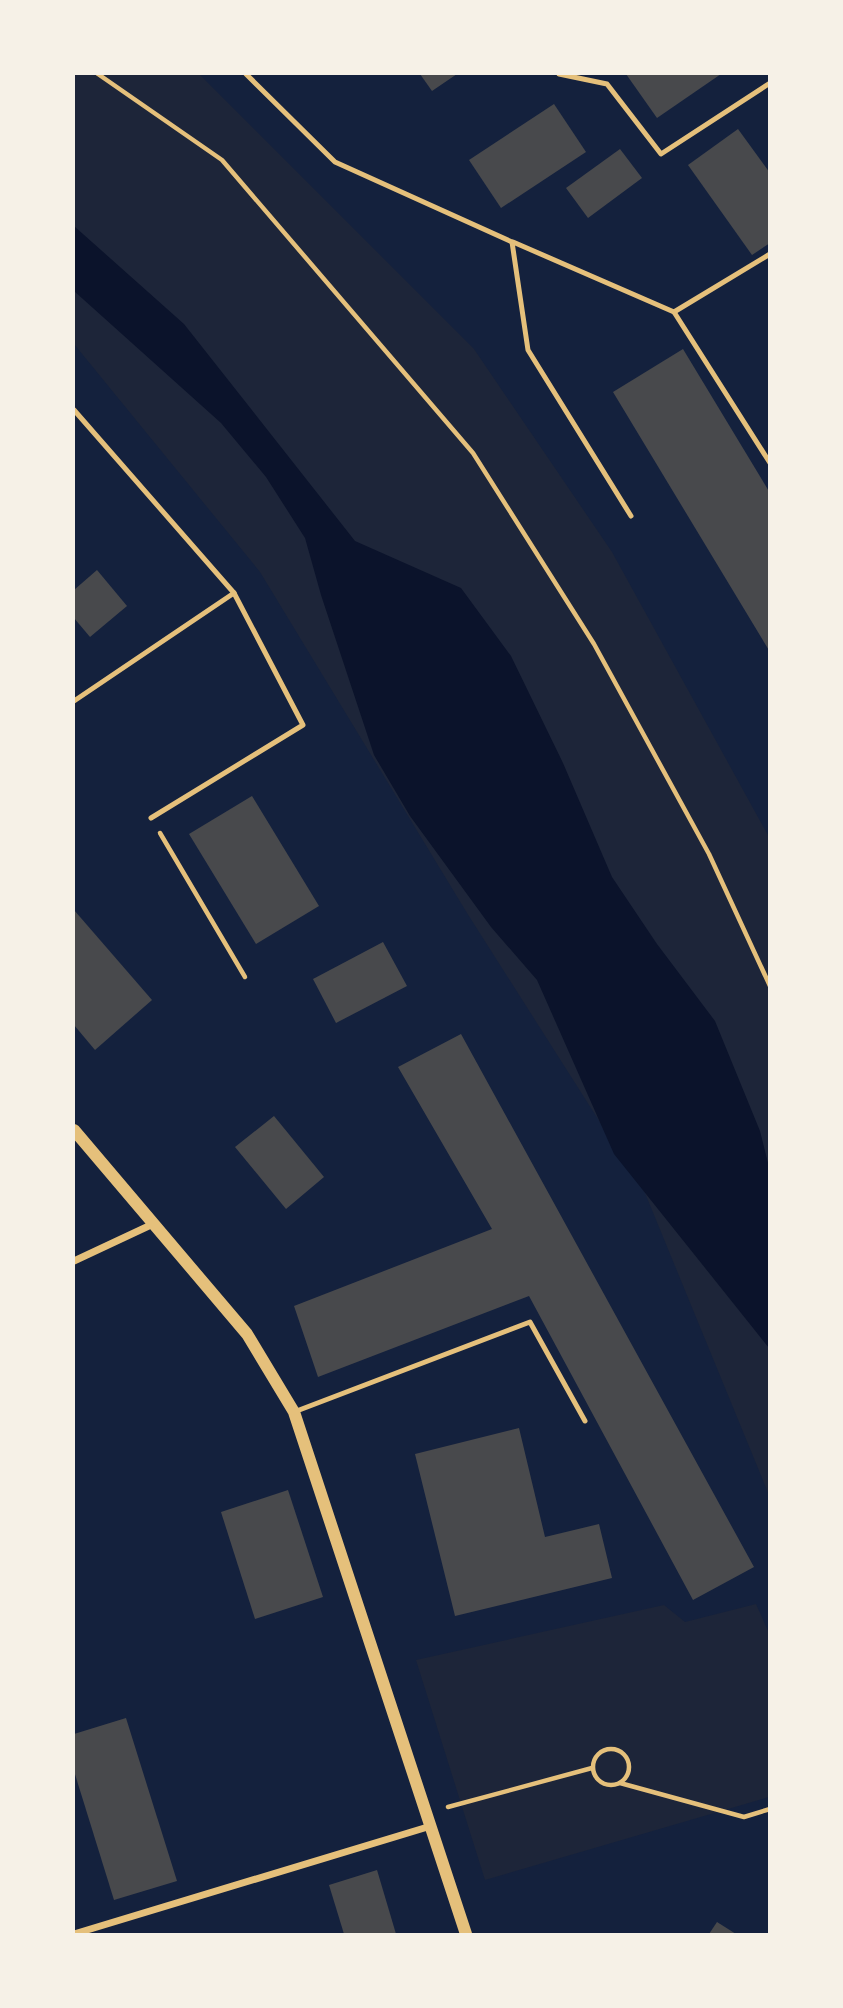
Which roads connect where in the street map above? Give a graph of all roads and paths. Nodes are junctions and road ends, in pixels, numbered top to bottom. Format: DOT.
graph roads {
  1 [pos="97,74"];
  2 [pos="246,74"];
  3 [pos="559,74"];
  4 [pos="769,83"];
  5 [pos="513,243"];
  6 [pos="769,254"];
  7 [pos="674,312"];
  8 [pos="74,411"];
  9 [pos="769,463"];
  10 [pos="631,516"];
  11 [pos="234,593"];
  12 [pos="74,701"];
  13 [pos="151,818"];
  14 [pos="245,976"];
  15 [pos="769,986"];
  16 [pos="74,1130"];
  17 [pos="153,1224"];
  18 [pos="74,1261"];
  19 [pos="294,1412"];
  20 [pos="585,1421"];
  21 [pos="592,1768"];
  22 [pos="620,1783"];
  23 [pos="769,1809"];
  24 [pos="429,1820"];
  25 [pos="74,1934"];
  26 [pos="466,1934"];
  1 -- 15 [label="path"];
  2 -- 5 [label="lane"];
  3 -- 4 [label="lane"];
  5 -- 7 [label="lane"];
  5 -- 10 [label="lane"];
  6 -- 7 [label="lane"];
  7 -- 9 [label="lane"];
  8 -- 11 [label="lane"];
  11 -- 12 [label="lane"];
  11 -- 13 [label="lane"];
  13 -- 14 [label="path"];
  16 -- 17 [label="street"];
  17 -- 18 [label="street"];
  17 -- 19 [label="street"];
  19 -- 20 [label="lane"];
  19 -- 24 [label="street"];
  21 -- 22 [label="path"];
  21 -- 22 [label="path"];
  21 -- 24 [label="path"];
  22 -- 23 [label="path"];
  24 -- 25 [label="street"];
  24 -- 26 [label="street"];
}
